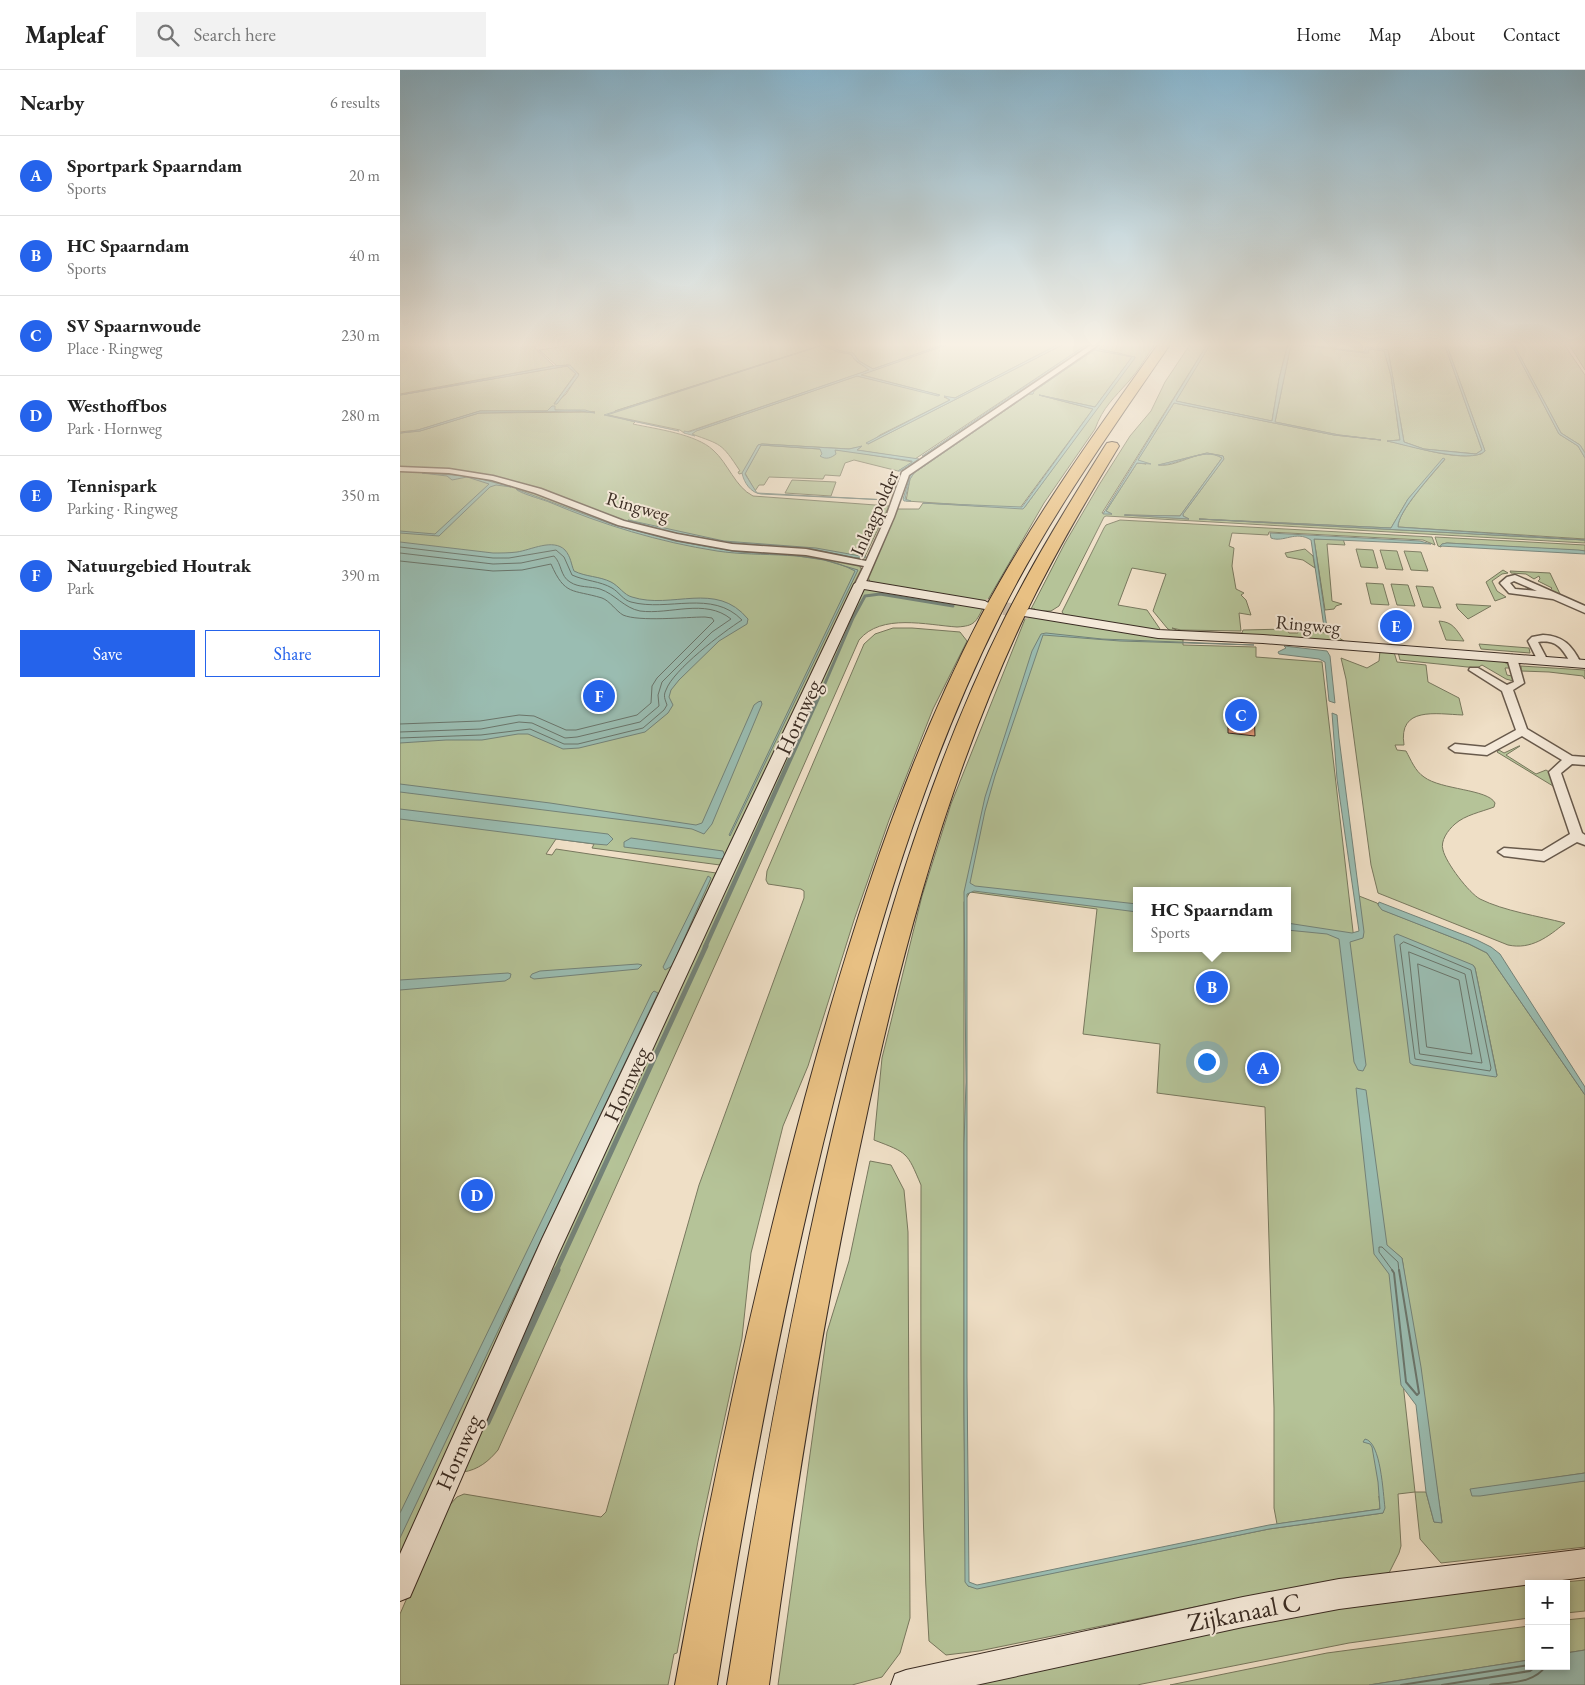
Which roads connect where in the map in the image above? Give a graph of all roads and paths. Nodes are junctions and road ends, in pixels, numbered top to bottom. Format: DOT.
graph roads {
  1 [pos="986,418"];
  2 [pos="1113,418"];
  3 [pos="1131,418"];
  4 [pos="400,469"];
  5 [pos="869,564"];
  6 [pos="860,584"];
  7 [pos="1554,596"];
  8 [pos="984,605"];
  9 [pos="1585,610"];
  10 [pos="1029,613"];
  11 [pos="1512,658"];
  12 [pos="1543,661"];
  13 [pos="1580,663"];
  14 [pos="1474,670"];
  15 [pos="1507,689"];
  16 [pos="1522,731"];
  17 [pos="1455,748"];
  18 [pos="1570,760"];
  19 [pos="1585,762"];
  20 [pos="1581,839"];
  21 [pos="1504,852"];
  22 [pos="1585,1563"];
  23 [pos="400,1587"];
  24 [pos="750,1670"];
  25 [pos="698,1675"];
  26 [pos="906,1685"];
  1 -- 5 [label="street, Inlaagpolder"];
  2 -- 25 [label="highway"];
  3 -- 24 [label="highway"];
  4 -- 5 [label="street, Ringweg"];
  5 -- 6 [label="street, Inlaagpolder"];
  6 -- 8 [label="street"];
  6 -- 23 [label="street, Hornweg"];
  7 -- 9 [label="street"];
  10 -- 11 [label="street, Ringweg"];
  11 -- 12 [label="street, Ringweg"];
  11 -- 15 [label="street"];
  12 -- 13 [label="street, Ringweg"];
  12 -- 13 [label="street"];
  14 -- 15 [label="street"];
  15 -- 16 [label="street"];
  16 -- 17 [label="street"];
  16 -- 18 [label="street"];
  18 -- 19 [label="street"];
  18 -- 20 [label="street"];
  20 -- 21 [label="street"];
  22 -- 26 [label="street, Zijkanaal C"];
}
